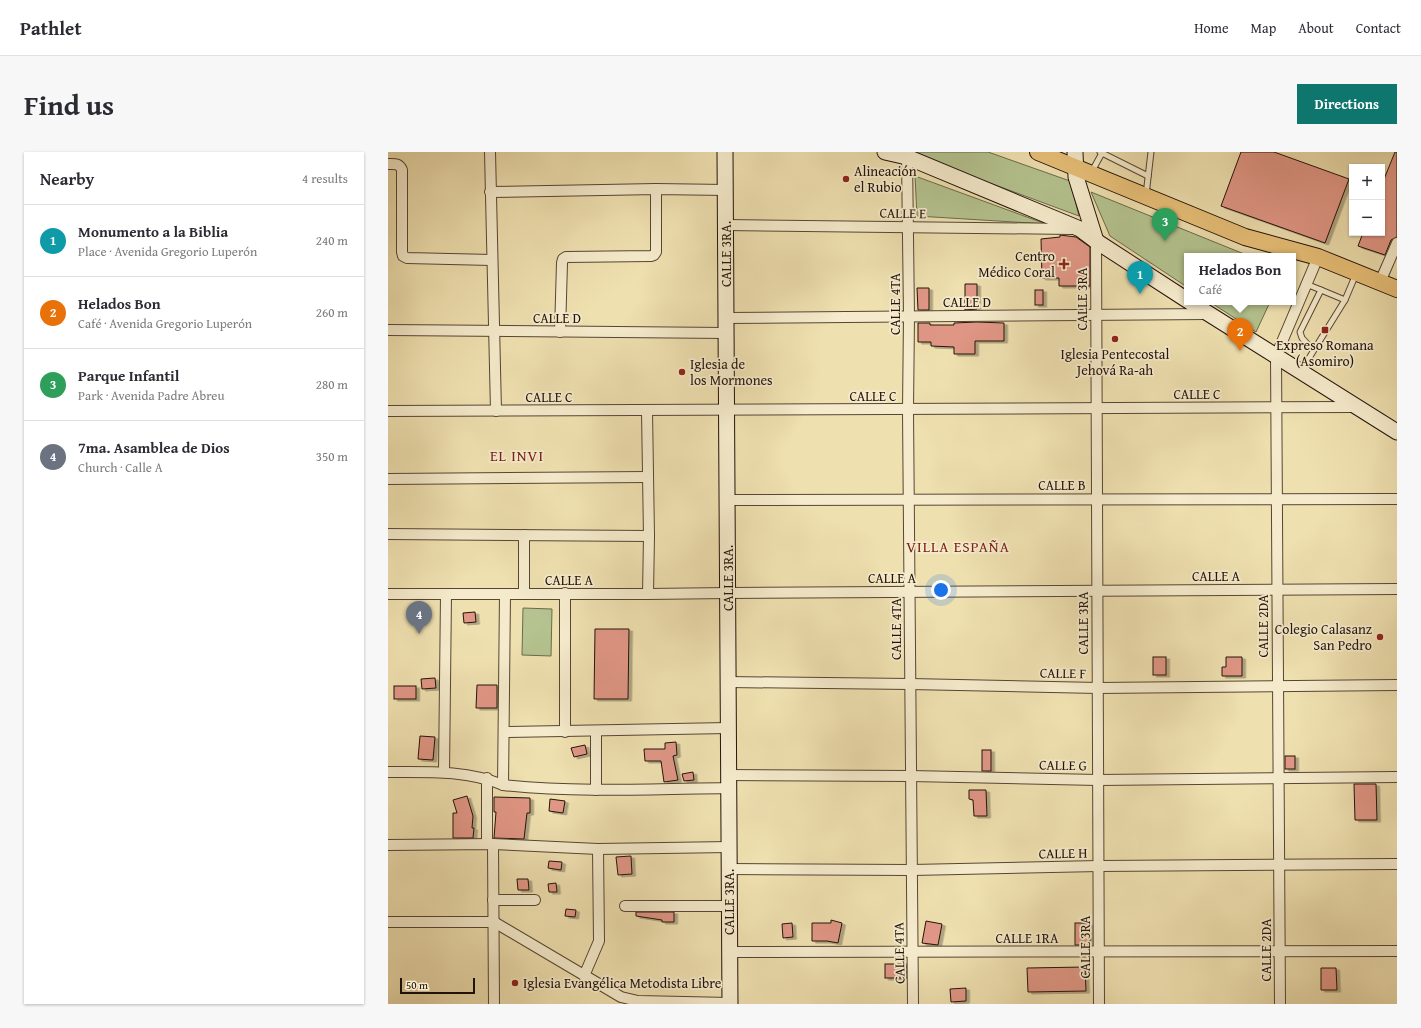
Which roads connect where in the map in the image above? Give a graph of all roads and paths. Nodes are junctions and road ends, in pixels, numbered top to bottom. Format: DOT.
graph roads {
  1 [pos="490,152"];
  2 [pos="725,152"];
  3 [pos="885,152"];
  4 [pos="1038,152"];
  5 [pos="1101,152"];
  6 [pos="1151,152"];
  7 [pos="908,157"];
  8 [pos="1075,160"];
  9 [pos="388,164"];
  10 [pos="1091,174"];
  11 [pos="1148,176"];
  12 [pos="656,189"];
  13 [pos="726,190"];
  14 [pos="490,192"];
  15 [pos="1146,196"];
  16 [pos="726,225"];
  17 [pos="909,227"];
  18 [pos="1080,229"];
  19 [pos="1096,241"];
  20 [pos="1397,243"];
  21 [pos="1318,257"];
  22 [pos="492,260"];
  23 [pos="1356,273"];
  24 [pos="1380,282"];
  25 [pos="1306,284"];
  26 [pos="1397,289"];
  27 [pos="1321,290"];
  28 [pos="1184,298"];
  29 [pos="1345,300"];
  30 [pos="1194,305"];
  31 [pos="1208,314"];
  32 [pos="1096,315"];
  33 [pos="909,316"];
  34 [pos="726,318"];
  35 [pos="388,330"];
  36 [pos="494,331"];
  37 [pos="560,332"];
  38 [pos="726,333"];
  39 [pos="1313,350"];
  40 [pos="1276,356"];
  41 [pos="1301,372"];
  42 [pos="1276,407"];
  43 [pos="1358,407"];
  44 [pos="1096,408"];
  45 [pos="908,410"];
  46 [pos="388,411"];
  47 [pos="496,411"];
  48 [pos="647,411"];
  49 [pos="727,411"];
  50 [pos="1397,432"];
  51 [pos="648,477"];
  52 [pos="388,479"];
  53 [pos="1097,499"];
  54 [pos="1276,499"];
  55 [pos="1397,499"];
  56 [pos="727,500"];
  57 [pos="909,500"];
  58 [pos="388,534"];
  59 [pos="524,535"];
  60 [pos="649,536"];
  61 [pos="1397,589"];
  62 [pos="1097,590"];
  63 [pos="1278,590"];
  64 [pos="910,592"];
  65 [pos="566,593"];
  66 [pos="728,593"];
  67 [pos="388,594"];
  68 [pos="446,594"];
  69 [pos="505,594"];
  70 [pos="524,594"];
  71 [pos="648,594"];
  72 [pos="728,682"];
  73 [pos="910,684"];
  74 [pos="1278,685"];
  75 [pos="1397,685"];
  76 [pos="1098,688"];
  77 [pos="728,728"];
  78 [pos="596,731"];
  79 [pos="504,732"];
  80 [pos="565,732"];
  81 [pos="388,772"];
  82 [pos="444,772"];
  83 [pos="911,776"];
  84 [pos="1397,777"];
  85 [pos="487,778"];
  86 [pos="1278,778"];
  87 [pos="1098,780"];
  88 [pos="728,781"];
  89 [pos="503,785"];
  90 [pos="596,790"];
  91 [pos="490,844"];
  92 [pos="388,845"];
  93 [pos="729,847"];
  94 [pos="598,849"];
  95 [pos="1397,864"];
  96 [pos="1280,865"];
  97 [pos="1098,866"];
  98 [pos="729,869"];
  99 [pos="912,870"];
  100 [pos="493,900"];
  101 [pos="535,900"];
  102 [pos="625,906"];
  103 [pos="729,906"];
  104 [pos="388,922"];
  105 [pos="494,922"];
  106 [pos="1099,951"];
  107 [pos="1279,951"];
  108 [pos="1397,951"];
  109 [pos="729,952"];
  110 [pos="913,952"];
  111 [pos="584,976"];
  112 [pos="730,1003"];
  113 [pos="494,1004"];
  114 [pos="914,1004"];
  115 [pos="1099,1004"];
  116 [pos="1280,1004"];
  1 -- 14 [label="street"];
  2 -- 13 [label="main road, CALLE 3RA."];
  3 -- 7 [label="main road"];
  4 -- 8 [label="main road"];
  5 -- 10 [label="lane"];
  5 -- 11 [label="lane"];
  6 -- 11 [label="lane"];
  7 -- 17 [label="street, CALLE 4TA"];
  7 -- 18 [label="main road"];
  8 -- 10 [label="main road"];
  8 -- 19 [label="main road"];
  9 -- 22 [label="street"];
  10 -- 15 [label="main road"];
  11 -- 15 [label="lane"];
  12 -- 13 [label="street"];
  12 -- 14 [label="street"];
  12 -- 37 [label="street"];
  13 -- 16 [label="main road, CALLE 3RA."];
  14 -- 22 [label="street"];
  15 -- 21 [label="main road"];
  16 -- 17 [label="street, CALLE E"];
  16 -- 34 [label="main road, CALLE 3RA."];
  17 -- 18 [label="street, CALLE E"];
  17 -- 33 [label="street, CALLE 4TA"];
  18 -- 19 [label="main road"];
  19 -- 28 [label="main road"];
  19 -- 32 [label="street, CALLE 3RA"];
  20 -- 24 [label="street"];
  21 -- 23 [label="main road"];
  21 -- 25 [label="street, CALLE 2DA"];
  22 -- 36 [label="street"];
  23 -- 24 [label="main road"];
  23 -- 29 [label="lane"];
  24 -- 26 [label="main road"];
  25 -- 27 [label="lane"];
  25 -- 40 [label="street, CALLE 2DA"];
  27 -- 29 [label="lane"];
  27 -- 39 [label="lane"];
  29 -- 39 [label="lane"];
  30 -- 31 [label="main road"];
  31 -- 32 [label="street, CALLE D"];
  31 -- 40 [label="main road"];
  32 -- 33 [label="street, CALLE D"];
  32 -- 44 [label="street, CALLE 3RA"];
  33 -- 34 [label="street, CALLE D"];
  33 -- 45 [label="street, CALLE 4TA"];
  34 -- 38 [label="main road, CALLE 3RA."];
  35 -- 36 [label="street, CALLE D"];
  36 -- 37 [label="street, CALLE D"];
  36 -- 47 [label="street"];
  37 -- 38 [label="street, CALLE D"];
  38 -- 49 [label="main road, CALLE 3RA."];
  39 -- 41 [label="lane"];
  40 -- 41 [label="main road"];
  40 -- 42 [label="street, CALLE 2DA"];
  41 -- 43 [label="main road"];
  42 -- 43 [label="street, CALLE C"];
  42 -- 44 [label="street, CALLE C"];
  42 -- 54 [label="street, CALLE 2DA"];
  43 -- 50 [label="main road"];
  44 -- 45 [label="street, CALLE C"];
  44 -- 53 [label="street, CALLE 3RA"];
  45 -- 49 [label="street, CALLE C"];
  45 -- 57 [label="street, CALLE 4TA"];
  46 -- 47 [label="street, CALLE C"];
  47 -- 48 [label="street, CALLE C"];
  48 -- 49 [label="street, CALLE C"];
  48 -- 51 [label="street"];
  49 -- 56 [label="main road, CALLE 3RA."];
  51 -- 52 [label="street"];
  51 -- 60 [label="street"];
  53 -- 54 [label="street, CALLE B"];
  53 -- 57 [label="street, CALLE B"];
  53 -- 62 [label="street, CALLE 3RA"];
  54 -- 55 [label="street, CALLE B"];
  54 -- 63 [label="street, CALLE 2DA"];
  56 -- 57 [label="street, CALLE B"];
  56 -- 66 [label="main road, CALLE 3RA."];
  57 -- 64 [label="street, CALLE 4TA"];
  58 -- 59 [label="street"];
  59 -- 60 [label="street"];
  59 -- 70 [label="street"];
  60 -- 71 [label="street"];
  61 -- 63 [label="street, CALLE A"];
  62 -- 63 [label="street, CALLE A"];
  62 -- 64 [label="street, CALLE A"];
  62 -- 76 [label="street, CALLE 3RA"];
  63 -- 74 [label="street, CALLE 2DA"];
  64 -- 66 [label="street, CALLE A"];
  64 -- 73 [label="street, CALLE 4TA"];
  65 -- 70 [label="street, CALLE A"];
  65 -- 71 [label="street, CALLE A"];
  65 -- 80 [label="street"];
  66 -- 71 [label="street, CALLE A"];
  66 -- 72 [label="main road, CALLE 3RA."];
  67 -- 68 [label="street, CALLE A"];
  68 -- 69 [label="street, CALLE A"];
  68 -- 82 [label="street"];
  69 -- 70 [label="street, CALLE A"];
  69 -- 79 [label="street"];
  72 -- 73 [label="street, CALLE F"];
  72 -- 77 [label="main road, CALLE 3RA."];
  73 -- 76 [label="street, CALLE F"];
  73 -- 83 [label="street, CALLE 4TA"];
  74 -- 75 [label="street, CALLE F"];
  74 -- 76 [label="street, CALLE F"];
  74 -- 86 [label="street, CALLE 2DA"];
  76 -- 87 [label="street, CALLE 3RA"];
  77 -- 78 [label="street"];
  77 -- 88 [label="main road, CALLE 3RA."];
  78 -- 80 [label="street"];
  78 -- 90 [label="street"];
  79 -- 80 [label="street"];
  79 -- 89 [label="street"];
  81 -- 82 [label="street, CALLE G"];
  82 -- 85 [label="street, CALLE G"];
  83 -- 87 [label="street, CALLE G"];
  83 -- 88 [label="street, CALLE G"];
  83 -- 99 [label="street, CALLE 4TA"];
  84 -- 86 [label="street, CALLE G"];
  85 -- 89 [label="street, CALLE G"];
  85 -- 91 [label="street"];
  86 -- 87 [label="street, CALLE G"];
  86 -- 96 [label="street, CALLE 2DA"];
  87 -- 97 [label="street, CALLE 3RA"];
  88 -- 90 [label="street, CALLE G"];
  88 -- 93 [label="main road, CALLE 3RA."];
  89 -- 90 [label="street, CALLE G"];
  91 -- 92 [label="street"];
  91 -- 94 [label="street"];
  91 -- 100 [label="street"];
  93 -- 94 [label="street"];
  93 -- 98 [label="main road, CALLE 3RA."];
  94 -- 111 [label="street"];
  95 -- 96 [label="street, CALLE H"];
  96 -- 97 [label="street, CALLE H"];
  96 -- 107 [label="street, CALLE 2DA"];
  97 -- 99 [label="street, CALLE H"];
  97 -- 106 [label="street, CALLE 3RA"];
  98 -- 99 [label="street, CALLE H"];
  98 -- 103 [label="main road, CALLE 3RA."];
  99 -- 110 [label="street, CALLE 4TA"];
  100 -- 101 [label="street"];
  100 -- 105 [label="street"];
  102 -- 103 [label="street"];
  103 -- 109 [label="main road, CALLE 3RA."];
  104 -- 105 [label="street"];
  105 -- 111 [label="street"];
  105 -- 113 [label="street"];
  106 -- 107 [label="street, CALLE 1RA"];
  106 -- 110 [label="street, CALLE 1RA"];
  106 -- 115 [label="street, CALLE 3RA"];
  107 -- 108 [label="street, CALLE 1RA"];
  107 -- 116 [label="street, CALLE 2DA"];
  109 -- 110 [label="street, CALLE 1RA"];
  109 -- 112 [label="main road, CALLE 3RA."];
  110 -- 114 [label="street, CALLE 4TA"];
  111 -- 112 [label="street"];
}
